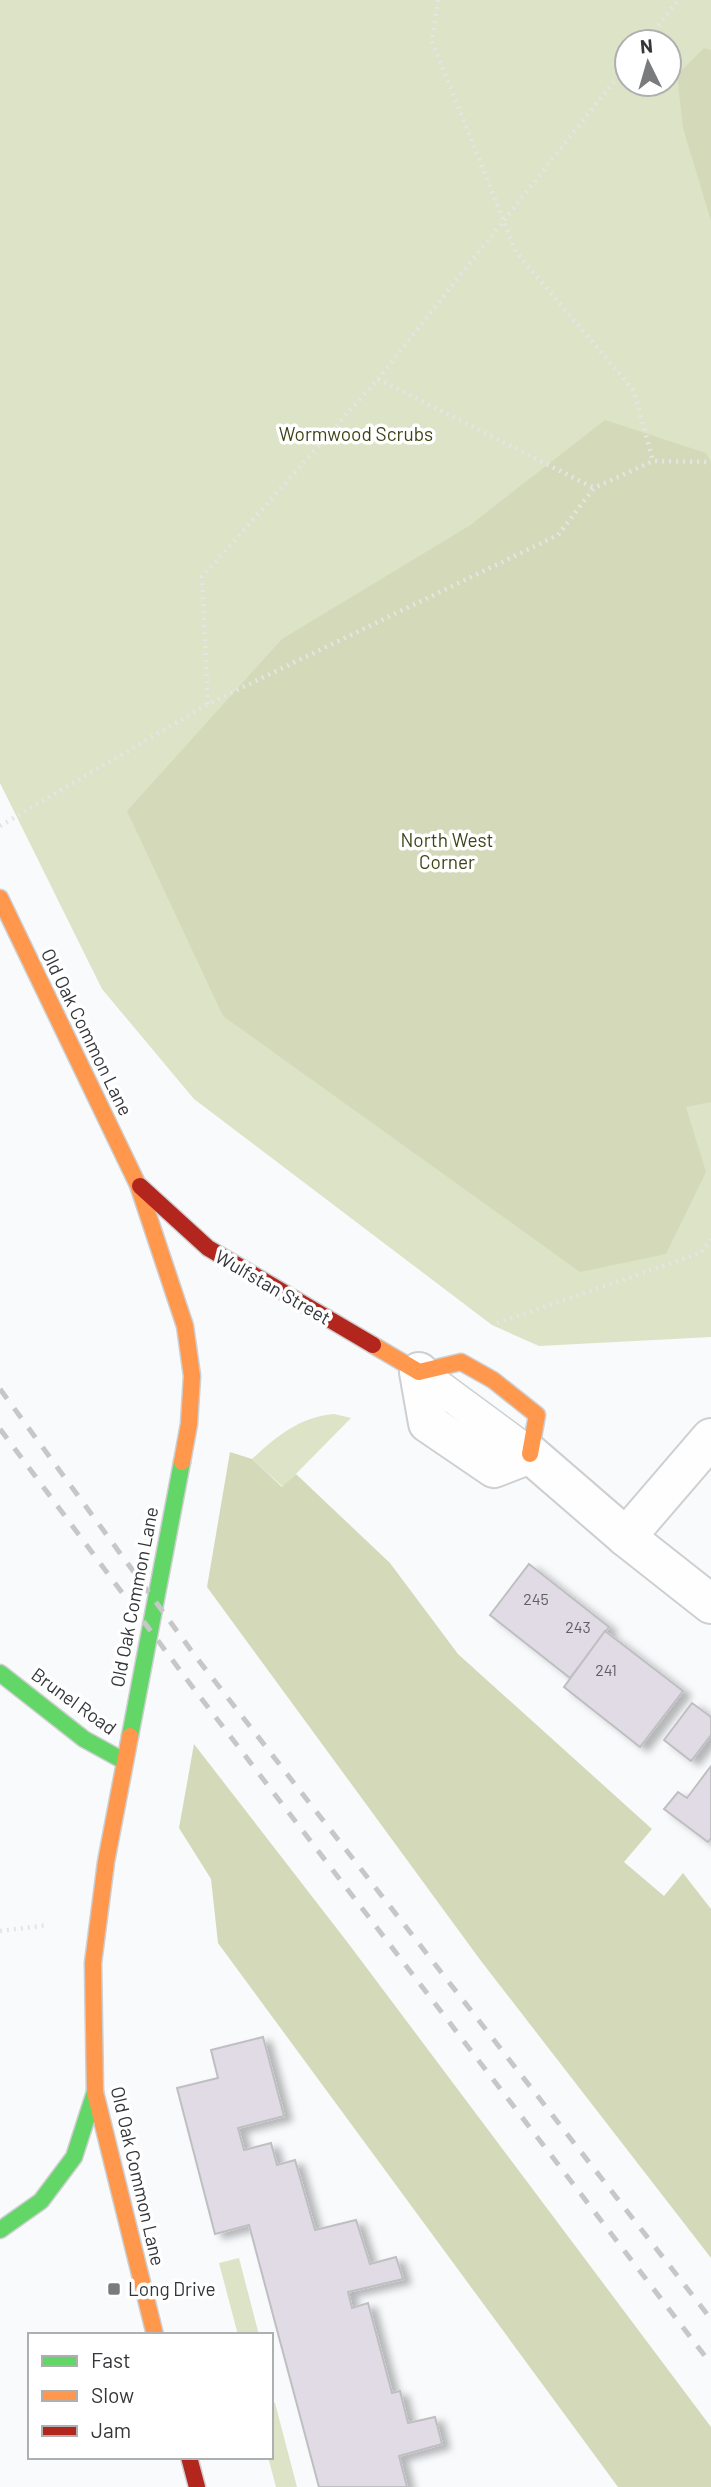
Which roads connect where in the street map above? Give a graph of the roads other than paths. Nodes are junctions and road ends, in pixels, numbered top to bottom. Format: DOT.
graph roads {
  1 [pos="0,898"];
  2 [pos="138,1185"];
  3 [pos="419,1373"];
  4 [pos="711,1438"];
  5 [pos="530,1454"];
  6 [pos="626,1537"];
  7 [pos="711,1604"];
  8 [pos="0,1673"];
  9 [pos="124,1761"];
  10 [pos="95,2092"];
  11 [pos="0,2230"];
  12 [pos="155,2333"];
  13 [pos="189,2459"];
  14 [pos="197,2487"];
  1 -- 2 [label="street, Old Oak Common Lane"];
  2 -- 3 [label="street, Wulfstan Street"];
  2 -- 9 [label="street, Old Oak Common Lane"];
  3 -- 5 [label="street"];
  3 -- 5 [label="street"];
  4 -- 6 [label="street"];
  5 -- 6 [label="street"];
  6 -- 7 [label="street"];
  8 -- 9 [label="street, Brunel Road"];
  9 -- 10 [label="street, Old Oak Common Lane"];
  10 -- 11 [label="street"];
  10 -- 12 [label="street, Old Oak Common Lane"];
  13 -- 14 [label="street"];
}
